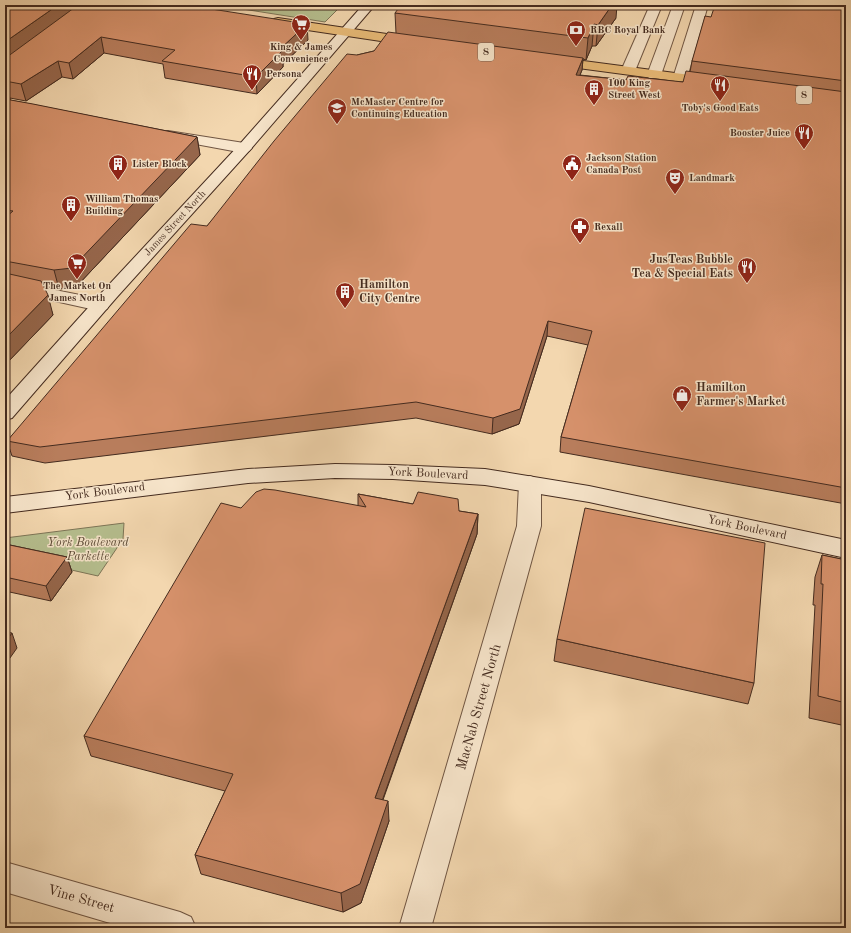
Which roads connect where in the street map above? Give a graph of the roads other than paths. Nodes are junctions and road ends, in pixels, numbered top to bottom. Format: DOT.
graph roads {
  1 [pos="369,5"];
  2 [pos="656,5"];
  3 [pos="679,5"];
  4 [pos="702,5"];
  5 [pos="268,20"];
  6 [pos="345,32"];
  7 [pos="424,44"];
  8 [pos="542,59"];
  9 [pos="628,71"];
  10 [pos="654,74"];
  11 [pos="680,78"];
  12 [pos="725,84"];
  13 [pos="153,132"];
  14 [pos="244,148"];
  15 [pos="5,285"];
  16 [pos="100,305"];
  17 [pos="5,412"];
  18 [pos="530,484"];
  19 [pos="5,505"];
  20 [pos="846,549"];
  21 [pos="5,877"];
  22 [pos="180,928"];
  23 [pos="415,928"];
  1 -- 6 [label="main road, James Street North"];
  2 -- 9 [label="main road"];
  3 -- 10 [label="main road"];
  4 -- 11 [label="main road"];
  5 -- 6 [label="main road"];
  6 -- 7 [label="main road"];
  6 -- 14 [label="main road, James Street North"];
  8 -- 9 [label="main road"];
  9 -- 10 [label="main road"];
  10 -- 11 [label="main road"];
  11 -- 12 [label="main road"];
  13 -- 14 [label="main road"];
  14 -- 16 [label="main road, James Street North"];
  15 -- 16 [label="main road"];
  16 -- 17 [label="main road, James Street North"];
  18 -- 19 [label="main road, York Boulevard"];
  18 -- 20 [label="main road, York Boulevard"];
  18 -- 23 [label="main road, MacNab Street North"];
  21 -- 22 [label="main road, Vine Street"];
}
